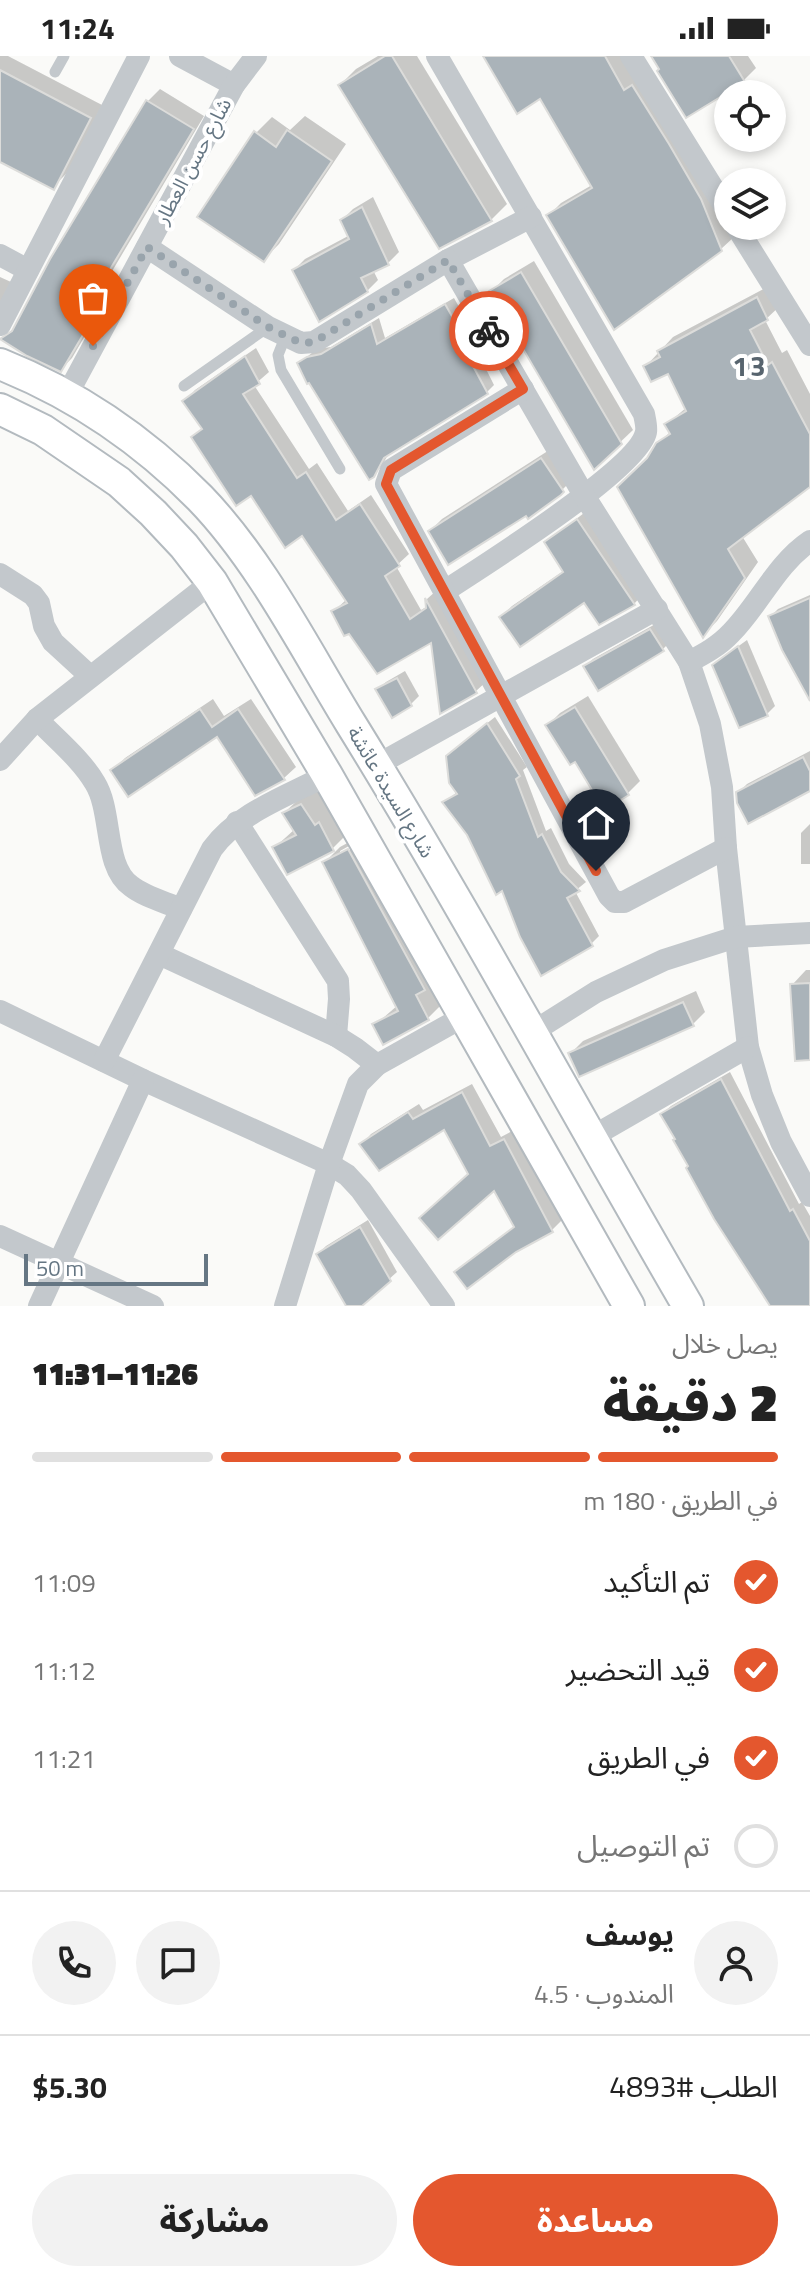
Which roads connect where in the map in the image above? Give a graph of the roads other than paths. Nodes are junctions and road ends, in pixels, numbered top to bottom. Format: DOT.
graph roads {
  1 [pos="64,56"];
  2 [pos="139,56"];
  3 [pos="180,56"];
  4 [pos="256,56"];
  5 [pos="437,56"];
  6 [pos="631,56"];
  7 [pos="55,72"];
  8 [pos="234,85"];
  9 [pos="714,189"];
  10 [pos="531,217"];
  11 [pos="745,240"];
  12 [pos="147,247"];
  13 [pos="0,255"];
  14 [pos="448,260"];
  15 [pos="28,270"];
  16 [pos="0,325"];
  17 [pos="277,331"];
  18 [pos="810,345"];
  19 [pos="0,364"];
  20 [pos="184,386"];
  21 [pos="523,389"];
  22 [pos="67,395"];
  23 [pos="0,409"];
  24 [pos="340,469"];
  25 [pos="585,497"];
  26 [pos="810,541"];
  27 [pos="0,574"];
  28 [pos="212,582"];
  29 [pos="445,591"];
  30 [pos="657,609"];
  31 [pos="689,662"];
  32 [pos="90,676"];
  33 [pos="500,696"];
  34 [pos="37,719"];
  35 [pos="4,747"];
  36 [pos="377,765"];
  37 [pos="327,775"];
  38 [pos="237,822"];
  39 [pos="424,848"];
  40 [pos="726,848"];
  41 [pos="381,871"];
  42 [pos="181,909"];
  43 [pos="810,933"];
  44 [pos="736,937"];
  45 [pos="159,954"];
  46 [pos="0,1011"];
  47 [pos="463,1017"];
  48 [pos="531,1033"];
  49 [pos="336,1036"];
  50 [pos="748,1047"];
  51 [pos="104,1061"];
  52 [pos="377,1065"];
  53 [pos="143,1080"];
  54 [pos="590,1138"];
  55 [pos="329,1164"];
  56 [pos="618,1186"];
  57 [pos="808,1189"];
  58 [pos="575,1213"];
  59 [pos="0,1236"];
  60 [pos="59,1262"];
  61 [pos="39,1306"];
  62 [pos="153,1306"];
  63 [pos="285,1306"];
  64 [pos="444,1306"];
  65 [pos="629,1306"];
  66 [pos="688,1306"];
  1 -- 7 [label="lane"];
  2 -- 15 [label="street"];
  3 -- 8 [label="street"];
  4 -- 8 [label="street, شارع حسن العطار"];
  5 -- 10 [label="street"];
  6 -- 9 [label="street"];
  8 -- 12 [label="street, شارع حسن العطار"];
  10 -- 14 [label="street"];
  10 -- 25 [label="street"];
  11 -- 18 [label="street"];
  12 -- 17 [label="street"];
  12 -- 22 [label="street, شارع حسن العطار"];
  13 -- 15 [label="street"];
  14 -- 17 [label="street"];
  14 -- 21 [label="street"];
  15 -- 16 [label="street"];
  17 -- 20 [label="lane"];
  17 -- 24 [label="lane"];
  19 -- 22 [label="street, شارع السيدة عائشة"];
  21 -- 25 [label="street"];
  21 -- 29 [label="street"];
  22 -- 36 [label="street, شارع السيدة عائشة"];
  23 -- 28 [label="street"];
  25 -- 29 [label="street"];
  25 -- 30 [label="street"];
  26 -- 31 [label="street"];
  27 -- 32 [label="street"];
  28 -- 32 [label="street"];
  28 -- 37 [label="street"];
  29 -- 33 [label="street"];
  30 -- 31 [label="street"];
  30 -- 33 [label="street"];
  31 -- 40 [label="street"];
  32 -- 34 [label="street"];
  33 -- 36 [label="street"];
  33 -- 40 [label="street"];
  34 -- 35 [label="street"];
  34 -- 42 [label="street"];
  36 -- 39 [label="street, شارع السيدة عائشة"];
  37 -- 38 [label="street"];
  37 -- 41 [label="street"];
  38 -- 42 [label="street"];
  38 -- 49 [label="street"];
  39 -- 41 [label="street"];
  39 -- 48 [label="street, شارع السيدة عائشة"];
  40 -- 44 [label="street"];
  41 -- 47 [label="street"];
  42 -- 45 [label="street"];
  43 -- 44 [label="street"];
  44 -- 48 [label="street"];
  44 -- 50 [label="street"];
  45 -- 49 [label="street"];
  45 -- 51 [label="street"];
  46 -- 51 [label="street"];
  47 -- 52 [label="street"];
  47 -- 58 [label="street"];
  48 -- 54 [label="street, شارع السيدة عائشة"];
  49 -- 52 [label="street"];
  50 -- 54 [label="street"];
  50 -- 57 [label="street"];
  51 -- 53 [label="street"];
  52 -- 55 [label="street"];
  53 -- 55 [label="street"];
  53 -- 60 [label="street"];
  54 -- 56 [label="street, شارع السيدة عائشة"];
  55 -- 63 [label="street"];
  55 -- 64 [label="street"];
  56 -- 58 [label="street"];
  56 -- 66 [label="street, شارع السيدة عائشة"];
  58 -- 65 [label="street"];
  59 -- 60 [label="street"];
  60 -- 61 [label="street"];
  60 -- 62 [label="street"];
}
